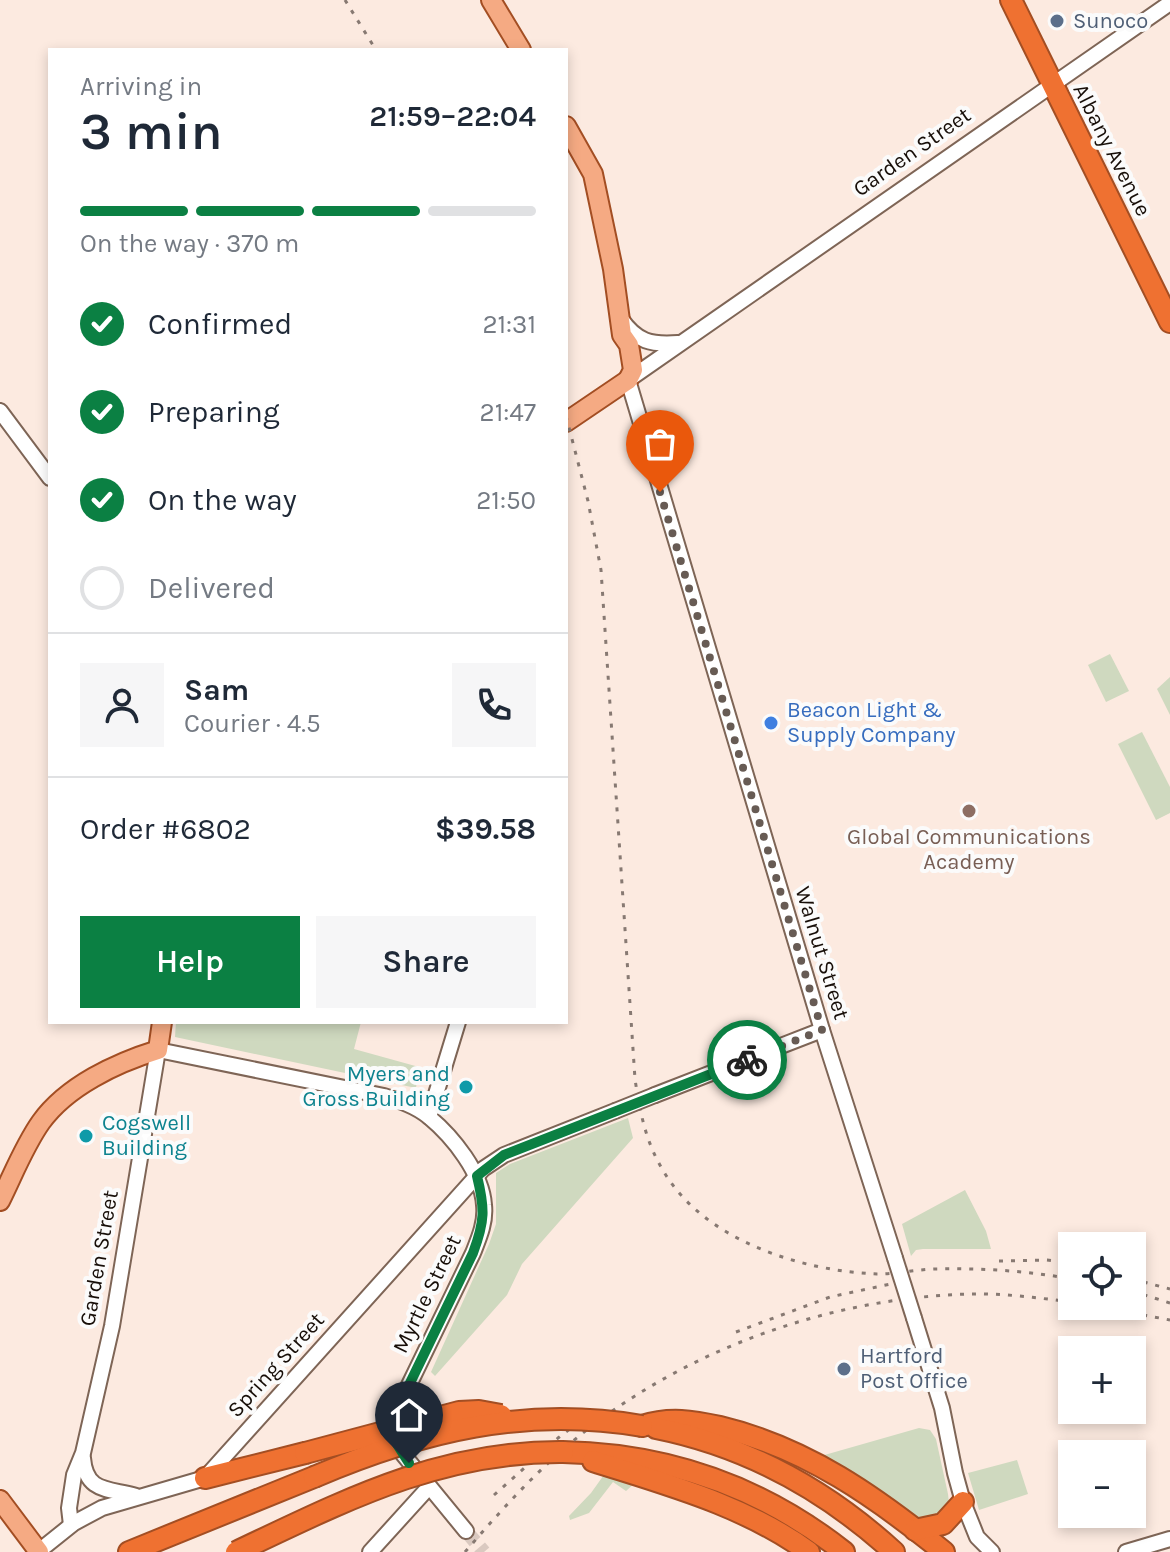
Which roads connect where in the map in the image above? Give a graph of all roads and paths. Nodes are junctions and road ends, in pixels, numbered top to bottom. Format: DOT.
graph roads {
  1 [pos="491,0"];
  2 [pos="1011,0"];
  3 [pos="1170,3"];
  4 [pos="520,48"];
  5 [pos="1052,84"];
  6 [pos="568,130"];
  7 [pos="618,314"];
  8 [pos="1170,322"];
  9 [pos="682,342"];
  10 [pos="628,380"];
  11 [pos="0,411"];
  12 [pos="568,421"];
  13 [pos="48,475"];
  14 [pos="162,1024"];
  15 [pos="457,1024"];
  16 [pos="822,1030"];
  17 [pos="158,1050"];
  18 [pos="429,1117"];
  19 [pos="477,1176"];
  20 [pos="0,1201"];
  21 [pos="517,1420"];
  22 [pos="706,1432"];
  23 [pos="83,1453"];
  24 [pos="658,1472"];
  25 [pos="205,1478"];
  26 [pos="429,1487"];
  27 [pos="136,1496"];
  28 [pos="0,1500"];
  29 [pos="963,1502"];
  30 [pos="8,1519"];
  31 [pos="71,1525"];
  32 [pos="915,1530"];
  33 [pos="466,1531"];
  34 [pos="1170,1539"];
  35 [pos="975,1545"];
  36 [pos="39,1552"];
  37 [pos="129,1552"];
  38 [pos="236,1552"];
  39 [pos="370,1552"];
  40 [pos="809,1552"];
  41 [pos="844,1552"];
  42 [pos="894,1552"];
  43 [pos="944,1552"];
  44 [pos="992,1552"];
  45 [pos="1126,1552"];
  1 -- 4 [label="main road"];
  2 -- 5 [label="highway, Albany Avenue"];
  3 -- 5 [label="street, Garden Street"];
  5 -- 8 [label="highway, Albany Avenue"];
  5 -- 9 [label="street, Garden Street"];
  6 -- 7 [label="main road"];
  7 -- 9 [label="street"];
  7 -- 10 [label="main road"];
  9 -- 10 [label="street, Garden Street"];
  10 -- 12 [label="main road, Garden Street"];
  10 -- 16 [label="street, Walnut Street"];
  11 -- 13 [label="street"];
  14 -- 17 [label="main road, Garden Street"];
  15 -- 18 [label="street"];
  16 -- 19 [label="street, Spring Street, bridge"];
  16 -- 29 [label="street, Walnut Street, bridge"];
  17 -- 18 [label="street, Myrtle Street"];
  17 -- 20 [label="main road"];
  17 -- 23 [label="street, Garden Street"];
  18 -- 19 [label="street, Myrtle Street"];
  19 -- 25 [label="street, Spring Street"];
  19 -- 26 [label="street, Myrtle Street"];
  21 -- 22 [label="highway, bridge"];
  21 -- 25 [label="highway, bridge"];
  21 -- 37 [label="highway, bridge"];
  22 -- 32 [label="highway"];
  22 -- 42 [label="highway"];
  23 -- 27 [label="street"];
  23 -- 31 [label="street, Garden Street"];
  24 -- 38 [label="highway, bridge"];
  24 -- 40 [label="highway"];
  24 -- 41 [label="highway"];
  25 -- 27 [label="street"];
  26 -- 33 [label="street, Myrtle Street"];
  26 -- 39 [label="street"];
  27 -- 31 [label="street"];
  28 -- 30 [label="main road"];
  29 -- 32 [label="highway"];
  29 -- 35 [label="street, Walnut Street"];
  30 -- 36 [label="main road"];
  31 -- 36 [label="street"];
  32 -- 43 [label="highway"];
  34 -- 45 [label="street"];
  35 -- 44 [label="street, Walnut Street"];
}
